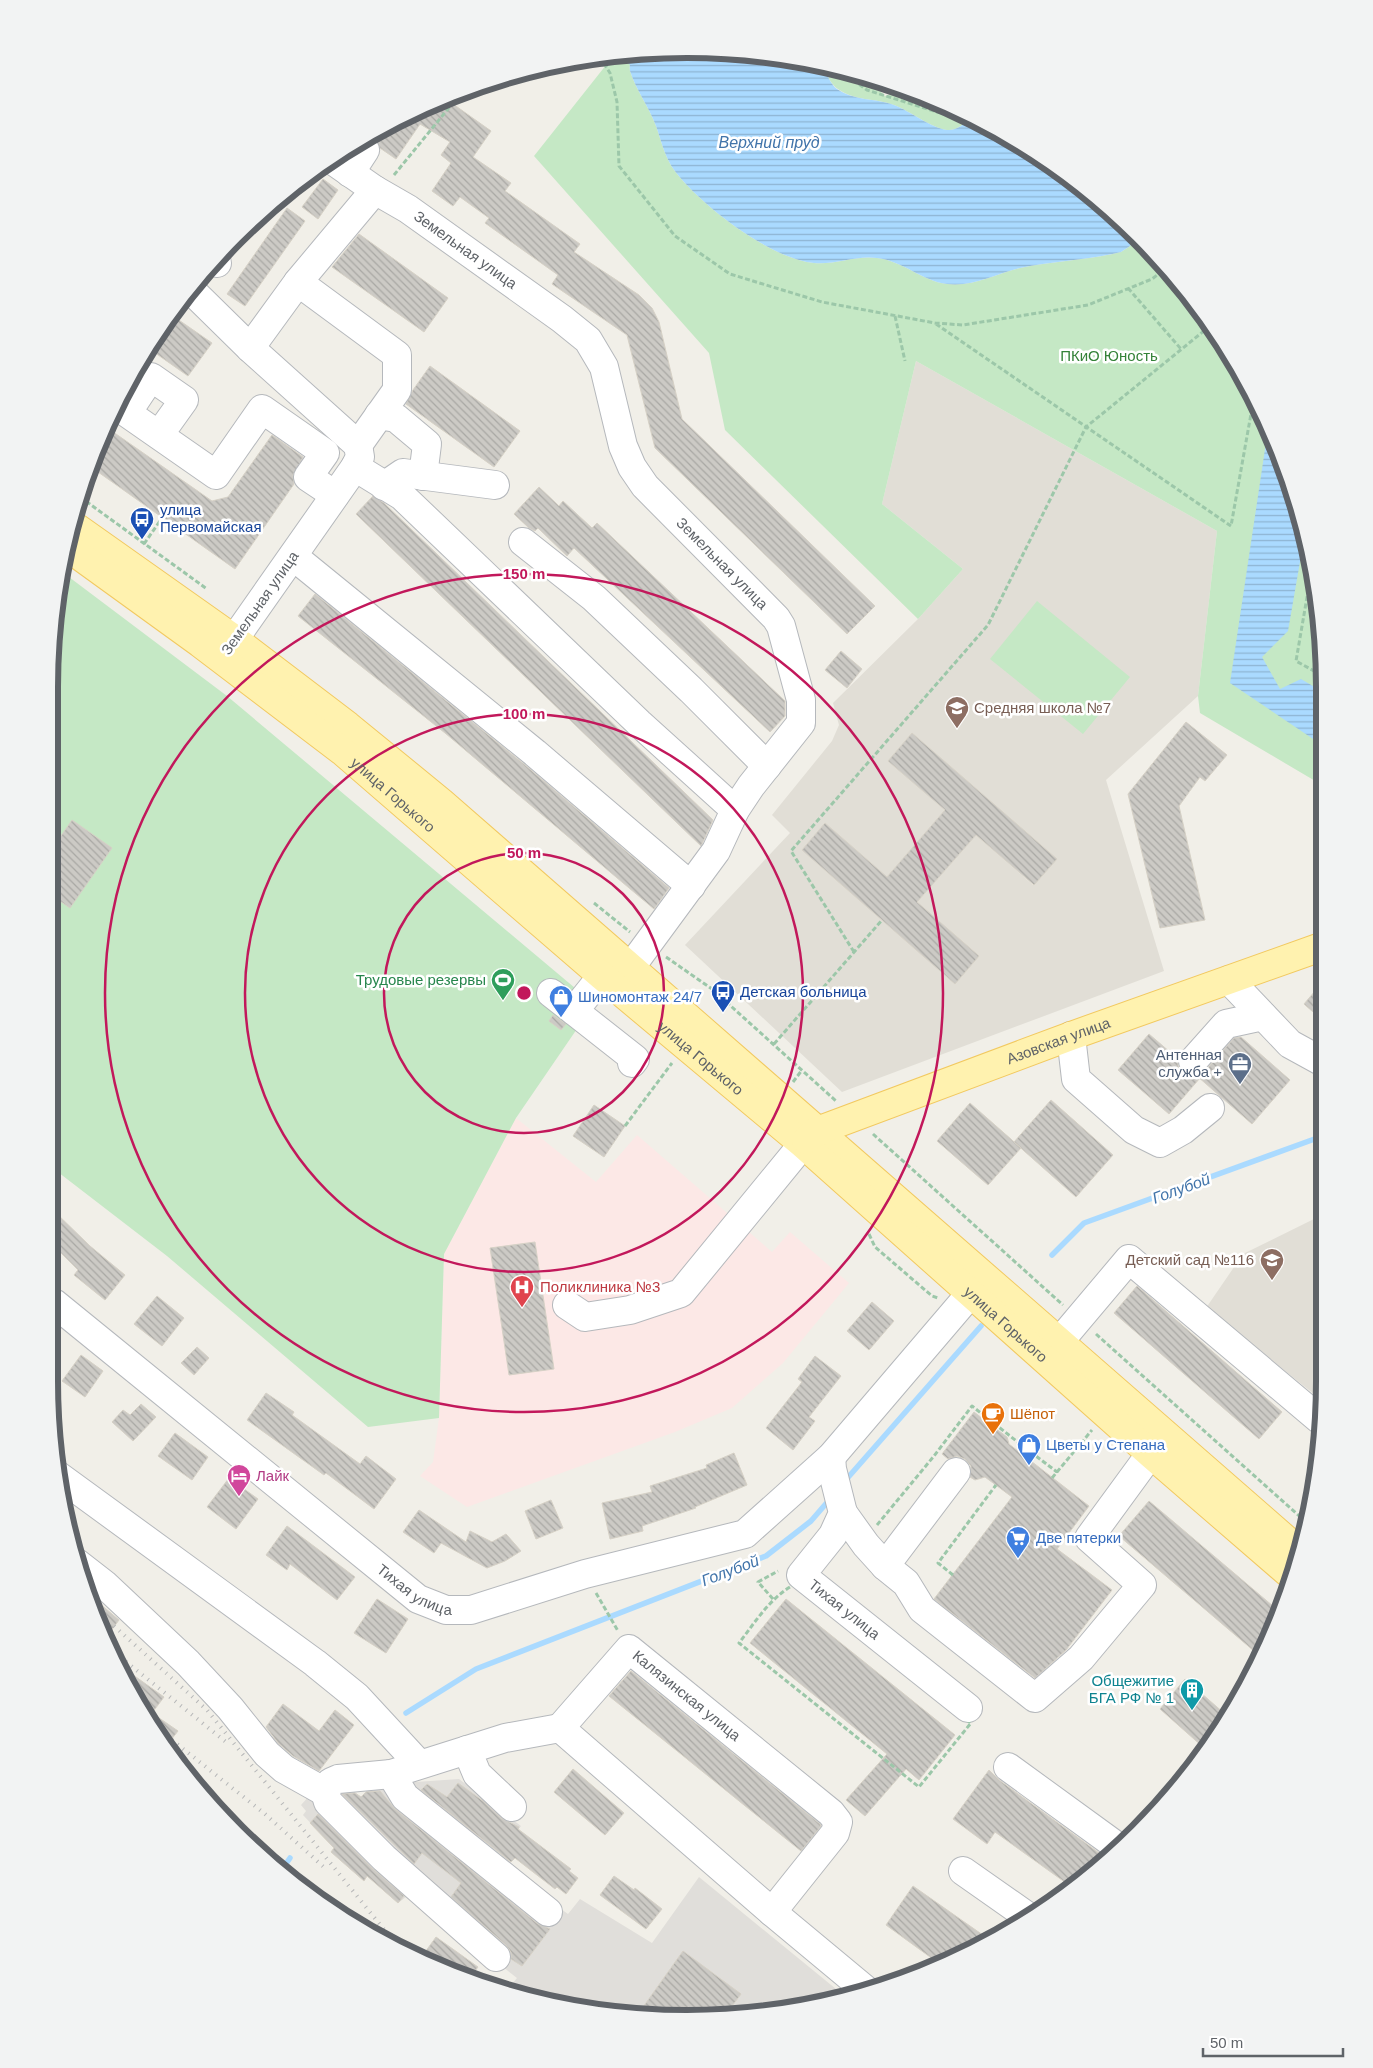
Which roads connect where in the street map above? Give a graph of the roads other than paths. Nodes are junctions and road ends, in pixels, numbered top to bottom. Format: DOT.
graph roads {
  1 [pos="363,147"];
  2 [pos="341,166"];
  3 [pos="375,190"];
  4 [pos="298,282"];
  5 [pos="195,294"];
  6 [pos="250,348"];
  7 [pos="379,415"];
  8 [pos="159,436"];
  9 [pos="356,456"];
  10 [pos="424,476"];
  11 [pos="495,485"];
  12 [pos="393,491"];
  13 [pos="335,495"];
  14 [pos="78,529"];
  15 [pos="523,542"];
  16 [pos="73,551"];
  17 [pos="293,556"];
  18 [pos="227,649"];
  19 [pos="767,766"];
  20 [pos="736,810"];
  21 [pos="691,886"];
  22 [pos="1316,949"];
  23 [pos="630,968"];
  24 [pos="602,976"];
  25 [pos="1229,980"];
  26 [pos="551,993"];
  27 [pos="574,1011"];
  28 [pos="1264,1016"];
  29 [pos="1071,1036"];
  30 [pos="1316,1058"];
  31 [pos="1193,1061"];
  32 [pos="632,1063"];
  33 [pos="1210,1108"];
  34 [pos="810,1137"];
  35 [pos="971,1293"];
  36 [pos="567,1305"];
  37 [pos="58,1307"];
  38 [pos="1059,1342"];
  39 [pos="1314,1415"];
  40 [pos="1152,1456"];
  41 [pos="832,1463"];
  42 [pos="956,1472"];
  43 [pos="67,1489"];
  44 [pos="844,1513"];
  45 [pos="1293,1546"];
  46 [pos="885,1566"];
  47 [pos="87,1571"];
  48 [pos="1286,1571"];
  49 [pos="968,1708"];
  50 [pos="560,1728"];
  51 [pos="467,1750"];
  52 [pos="419,1764"];
  53 [pos="1008,1767"];
  54 [pos="392,1774"];
  55 [pos="325,1792"];
  56 [pos="512,1807"];
  57 [pos="1113,1843"];
  58 [pos="963,1871"];
  59 [pos="548,1912"];
  60 [pos="772,1912"];
  61 [pos="1022,1913"];
  62 [pos="496,1957"];
  63 [pos="860,1986"];
  1 -- 2 [label="street"];
  2 -- 3 [label="street, Земельная улица"];
  3 -- 4 [label="street"];
  3 -- 19 [label="street, Земельная улица"];
  4 -- 6 [label="street"];
  4 -- 7 [label="street, Земельная улица"];
  5 -- 6 [label="street"];
  6 -- 9 [label="street"];
  7 -- 9 [label="street, Земельная улица"];
  7 -- 10 [label="street"];
  8 -- 13 [label="street"];
  9 -- 12 [label="street"];
  9 -- 13 [label="street, Земельная улица"];
  10 -- 11 [label="street"];
  10 -- 12 [label="street"];
  12 -- 20 [label="street"];
  13 -- 17 [label="street, Земельная улица"];
  14 -- 18 [label="main road, улица Горького"];
  15 -- 19 [label="street"];
  16 -- 18 [label="main road, улица Горького"];
  17 -- 18 [label="street, Земельная улица"];
  17 -- 21 [label="street"];
  18 -- 23 [label="main road, улица Горького"];
  18 -- 24 [label="main road, улица Горького"];
  19 -- 20 [label="street, Земельная улица"];
  20 -- 21 [label="street, Земельная улица"];
  21 -- 23 [label="street, Земельная улица"];
  22 -- 25 [label="main road, Азовская улица"];
  23 -- 34 [label="main road, улица Горького"];
  24 -- 27 [label="street"];
  24 -- 34 [label="main road, улица Горького"];
  25 -- 28 [label="street"];
  25 -- 29 [label="main road, Азовская улица"];
  26 -- 27 [label="street"];
  27 -- 32 [label="street"];
  28 -- 30 [label="street"];
  28 -- 31 [label="street"];
  29 -- 33 [label="street"];
  29 -- 34 [label="main road, Азовская улица"];
  34 -- 35 [label="main road, улица Горького"];
  34 -- 36 [label="street"];
  34 -- 38 [label="main road, улица Горького"];
  35 -- 40 [label="main road, улица Горького"];
  35 -- 41 [label="street, Тихая улица"];
  37 -- 41 [label="street, Тихая улица"];
  38 -- 39 [label="street"];
  38 -- 45 [label="main road, улица Горького"];
  40 -- 46 [label="street"];
  40 -- 48 [label="main road, улица Горького"];
  41 -- 44 [label="street"];
  42 -- 46 [label="street"];
  43 -- 52 [label="street"];
  44 -- 46 [label="street"];
  44 -- 49 [label="street, Тихая улица"];
  47 -- 55 [label="street"];
  50 -- 51 [label="street"];
  50 -- 60 [label="street"];
  50 -- 60 [label="street, Калязинская улица"];
  51 -- 52 [label="street"];
  51 -- 56 [label="street"];
  52 -- 54 [label="street"];
  53 -- 57 [label="street"];
  54 -- 55 [label="street"];
  54 -- 59 [label="street"];
  55 -- 62 [label="street"];
  58 -- 61 [label="street"];
  60 -- 63 [label="street"];
}
